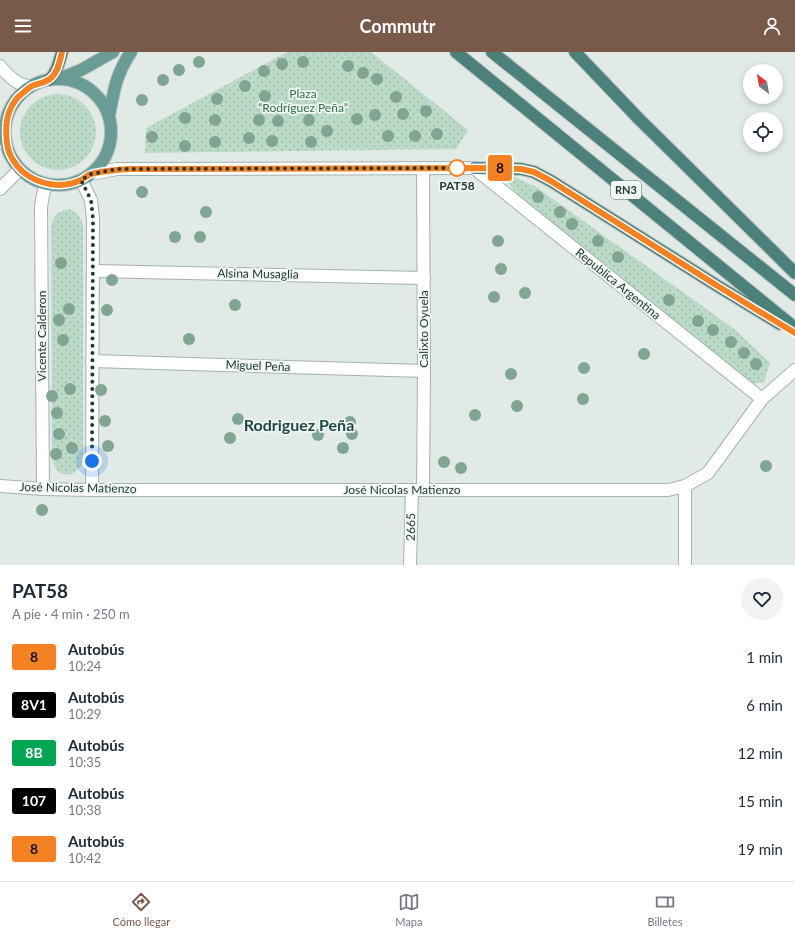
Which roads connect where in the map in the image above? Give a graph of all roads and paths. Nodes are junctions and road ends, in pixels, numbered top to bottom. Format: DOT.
graph roads {
  1 [pos="62,52"];
  2 [pos="113,52"];
  3 [pos="131,52"];
  4 [pos="456,52"];
  5 [pos="492,52"];
  6 [pos="575,52"];
  7 [pos="0,66"];
  8 [pos="53,80"];
  9 [pos="32,86"];
  10 [pos="109,116"];
  11 [pos="0,136"];
  12 [pos="7,147"];
  13 [pos="423,168"];
  14 [pos="474,168"];
  15 [pos="20,169"];
  16 [pos="86,177"];
  17 [pos="46,184"];
  18 [pos="0,189"];
  19 [pos="93,271"];
  20 [pos="795,273"];
  21 [pos="424,278"];
  22 [pos="795,295"];
  23 [pos="795,328"];
  24 [pos="795,333"];
  25 [pos="92,361"];
  26 [pos="795,370"];
  27 [pos="424,371"];
  28 [pos="762,399"];
  29 [pos="0,486"];
  30 [pos="685,486"];
  31 [pos="42,489"];
  32 [pos="92,490"];
  33 [pos="417,490"];
  34 [pos="410,565"];
  35 [pos="685,565"];
  1 -- 8 [label="highway"];
  2 -- 8 [label="main road"];
  3 -- 10 [label="main road"];
  4 -- 23 [label="highway, RN3"];
  5 -- 22 [label="highway, RN3"];
  6 -- 20 [label="highway"];
  7 -- 9 [label="street"];
  8 -- 9 [label="main road"];
  8 -- 10 [label="main road"];
  9 -- 12 [label="main road"];
  10 -- 16 [label="main road"];
  11 -- 12 [label="street"];
  12 -- 15 [label="main road"];
  13 -- 14 [label="street"];
  13 -- 16 [label="street"];
  13 -- 21 [label="street, Calixto Oyuela"];
  14 -- 24 [label="highway"];
  14 -- 28 [label="street, Republica Argentina"];
  15 -- 17 [label="main road"];
  15 -- 18 [label="street"];
  16 -- 17 [label="main road"];
  16 -- 19 [label="street"];
  17 -- 31 [label="street, Vicente Calderon"];
  19 -- 21 [label="street, Alsina Musaglia"];
  19 -- 25 [label="street"];
  21 -- 27 [label="street, Calixto Oyuela"];
  25 -- 27 [label="street, Miguel Peña"];
  25 -- 32 [label="street"];
  26 -- 28 [label="street, José Nicolas Matienzo"];
  27 -- 33 [label="street, Calixto Oyuela"];
  28 -- 30 [label="street, José Nicolas Matienzo"];
  29 -- 31 [label="street, José Nicolas Matienzo"];
  30 -- 33 [label="street, José Nicolas Matienzo"];
  30 -- 35 [label="street"];
  31 -- 32 [label="street, José Nicolas Matienzo"];
  32 -- 33 [label="street, José Nicolas Matienzo"];
  33 -- 34 [label="street, 2665"];
}
